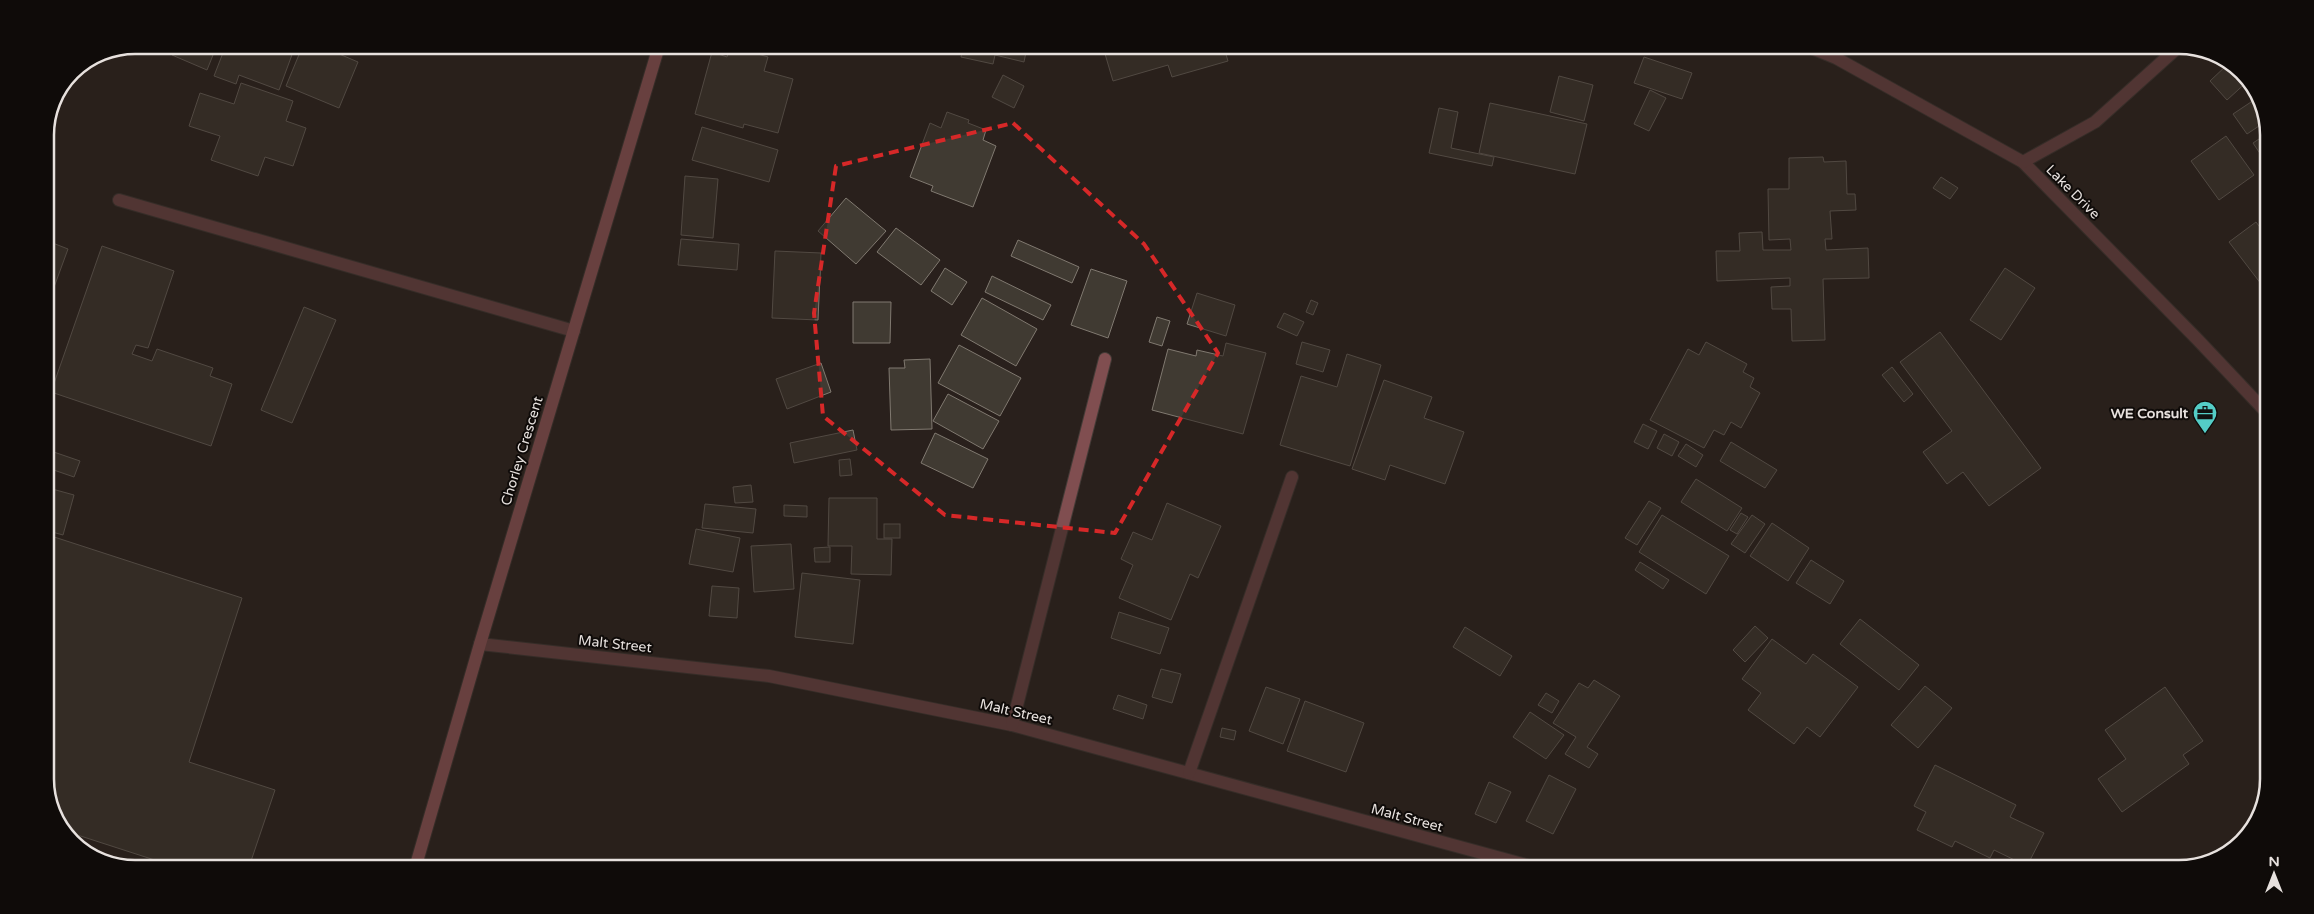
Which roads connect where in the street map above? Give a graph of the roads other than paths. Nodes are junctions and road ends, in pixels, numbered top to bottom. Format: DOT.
graph roads {
  1 [pos="657,54"];
  2 [pos="1826,54"];
  3 [pos="2171,54"];
  4 [pos="2022,162"];
  5 [pos="119,200"];
  6 [pos="574,331"];
  7 [pos="1105,359"];
  8 [pos="2260,406"];
  9 [pos="1292,477"];
  10 [pos="480,644"];
  11 [pos="1012,725"];
  12 [pos="1189,773"];
  13 [pos="417,860"];
  14 [pos="1504,860"];
  1 -- 6 [label="main road, Chorley Crescent"];
  2 -- 4 [label="street, Lake Drive"];
  3 -- 4 [label="street"];
  4 -- 8 [label="street, Lake Drive"];
  5 -- 6 [label="street"];
  6 -- 10 [label="main road, Chorley Crescent"];
  7 -- 11 [label="street"];
  9 -- 12 [label="street"];
  10 -- 11 [label="street, Malt Street"];
  10 -- 13 [label="main road, Chorley Crescent"];
  11 -- 12 [label="street, Malt Street"];
  12 -- 14 [label="street, Malt Street"];
}
